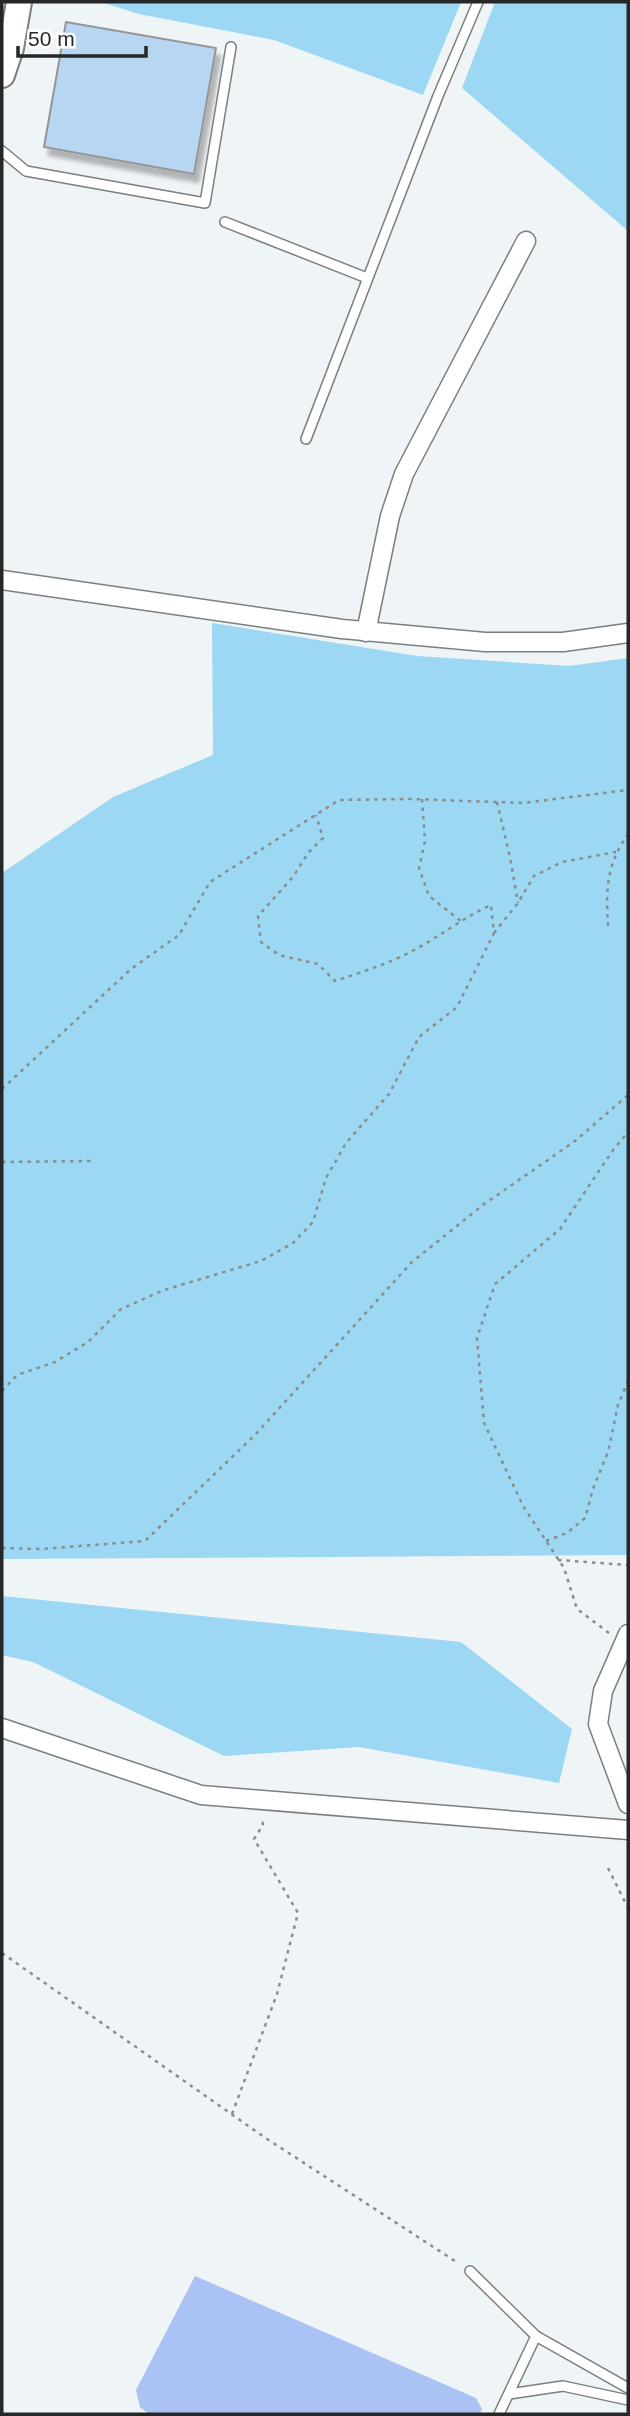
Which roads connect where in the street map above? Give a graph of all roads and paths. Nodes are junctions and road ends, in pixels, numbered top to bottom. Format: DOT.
graph roads {
  1 [pos="7,2"];
  2 [pos="19,2"];
  3 [pos="478,2"];
  4 [pos="2,34"];
  5 [pos="231,47"];
  6 [pos="2,75"];
  7 [pos="2,151"];
  8 [pos="225,222"];
  9 [pos="527,242"];
  10 [pos="367,278"];
  11 [pos="306,439"];
  12 [pos="2,580"];
  13 [pos="366,632"];
  14 [pos="628,634"];
  15 [pos="628,790"];
  16 [pos="422,799"];
  17 [pos="497,802"];
  18 [pos="316,815"];
  19 [pos="628,834"];
  20 [pos="616,852"];
  21 [pos="518,903"];
  22 [pos="461,921"];
  23 [pos="608,926"];
  24 [pos="494,933"];
  25 [pos="2,1089"];
  26 [pos="628,1095"];
  27 [pos="628,1132"];
  28 [pos="93,1161"];
  29 [pos="2,1162"];
  30 [pos="628,1381"];
  31 [pos="2,1391"];
  32 [pos="546,1541"];
  33 [pos="2,1548"];
  34 [pos="558,1560"];
  35 [pos="628,1565"];
  36 [pos="626,1638"];
  37 [pos="2,1728"];
  38 [pos="257,1800"];
  39 [pos="628,1804"];
  40 [pos="628,1830"];
  41 [pos="608,1868"];
  42 [pos="628,1908"];
  43 [pos="2,1953"];
  44 [pos="232,2114"];
  45 [pos="470,2271"];
  46 [pos="536,2336"];
  47 [pos="628,2388"];
  48 [pos="509,2394"];
  49 [pos="628,2400"];
  50 [pos="499,2414"];
  1 -- 4 [label="main road"];
  2 -- 6 [label="main road"];
  3 -- 10 [label="lane"];
  5 -- 7 [label="lane"];
  8 -- 10 [label="lane"];
  9 -- 13 [label="street"];
  10 -- 11 [label="lane"];
  12 -- 13 [label="street"];
  13 -- 14 [label="street"];
  15 -- 17 [label="path"];
  16 -- 17 [label="path"];
  16 -- 18 [label="path"];
  16 -- 22 [label="path"];
  17 -- 21 [label="path"];
  18 -- 22 [label="path"];
  18 -- 25 [label="path"];
  19 -- 20 [label="path"];
  20 -- 21 [label="path"];
  20 -- 23 [label="path"];
  21 -- 24 [label="path"];
  22 -- 24 [label="path"];
  24 -- 31 [label="path"];
  26 -- 33 [label="path"];
  27 -- 32 [label="path"];
  28 -- 29 [label="path"];
  30 -- 32 [label="path"];
  32 -- 34 [label="path"];
  34 -- 35 [label="path"];
  34 -- 36 [label="path"];
  36 -- 39 [label="street"];
  37 -- 38 [label="street"];
  38 -- 40 [label="street"];
  38 -- 44 [label="path"];
  41 -- 42 [label="path"];
  43 -- 44 [label="path"];
  44 -- 45 [label="path"];
  45 -- 46 [label="lane"];
  46 -- 47 [label="lane"];
  46 -- 48 [label="lane"];
  48 -- 49 [label="lane"];
  48 -- 50 [label="lane"];
}
